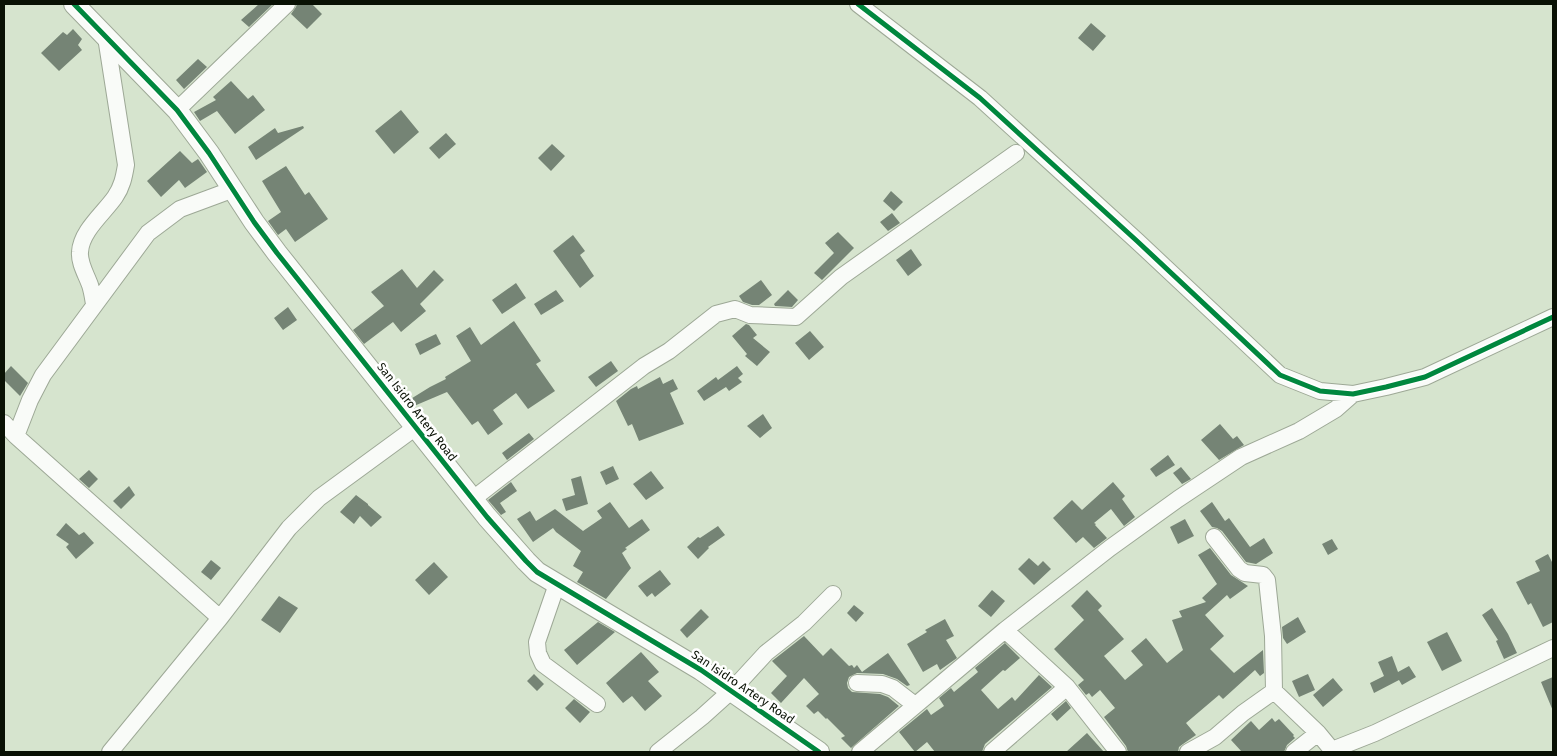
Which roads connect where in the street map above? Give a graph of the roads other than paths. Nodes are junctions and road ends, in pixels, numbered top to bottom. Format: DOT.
graph roads {
  1 [pos="74,4"];
  2 [pos="287,4"];
  3 [pos="858,4"];
  4 [pos="106,37"];
  5 [pos="177,110"];
  6 [pos="1016,154"];
  7 [pos="234,189"];
  8 [pos="94,304"];
  9 [pos="1553,317"];
  10 [pos="1352,394"];
  11 [pos="4,422"];
  12 [pos="416,427"];
  13 [pos="16,436"];
  14 [pos="473,499"];
  15 [pos="1214,537"];
  16 [pos="557,584"];
  17 [pos="833,594"];
  18 [pos="220,618"];
  19 [pos="1005,630"];
  20 [pos="1553,648"];
  21 [pos="857,683"];
  22 [pos="1067,688"];
  23 [pos="732,690"];
  24 [pos="1274,691"];
  25 [pos="597,704"];
  26 [pos="914,705"];
  27 [pos="1318,733"];
  28 [pos="1333,751"];
  29 [pos="110,752"];
  30 [pos="658,752"];
  31 [pos="819,752"];
  32 [pos="860,752"];
  33 [pos="992,752"];
  34 [pos="1118,752"];
  35 [pos="1188,752"];
  36 [pos="1294,752"];
  1 -- 4 [label="street, San Isidro Artery Road"];
  2 -- 5 [label="street"];
  3 -- 10 [label="street"];
  4 -- 5 [label="street, San Isidro Artery Road"];
  4 -- 8 [label="street"];
  5 -- 7 [label="street, San Isidro Artery Road"];
  6 -- 14 [label="street"];
  7 -- 8 [label="street"];
  7 -- 12 [label="street, San Isidro Artery Road"];
  8 -- 13 [label="street"];
  9 -- 10 [label="street"];
  10 -- 19 [label="street"];
  11 -- 13 [label="street"];
  12 -- 14 [label="street, San Isidro Artery Road"];
  12 -- 18 [label="street"];
  13 -- 18 [label="street"];
  14 -- 16 [label="street, San Isidro Artery Road"];
  15 -- 24 [label="street"];
  16 -- 23 [label="street, San Isidro Artery Road"];
  16 -- 25 [label="street"];
  17 -- 23 [label="street"];
  18 -- 29 [label="street"];
  19 -- 22 [label="street"];
  19 -- 26 [label="street"];
  20 -- 28 [label="street"];
  21 -- 26 [label="street"];
  22 -- 33 [label="street"];
  22 -- 34 [label="street"];
  23 -- 30 [label="street"];
  23 -- 31 [label="street, San Isidro Artery Road"];
  24 -- 27 [label="street"];
  24 -- 35 [label="street"];
  26 -- 32 [label="street"];
  27 -- 28 [label="street"];
  27 -- 36 [label="street"];
}
